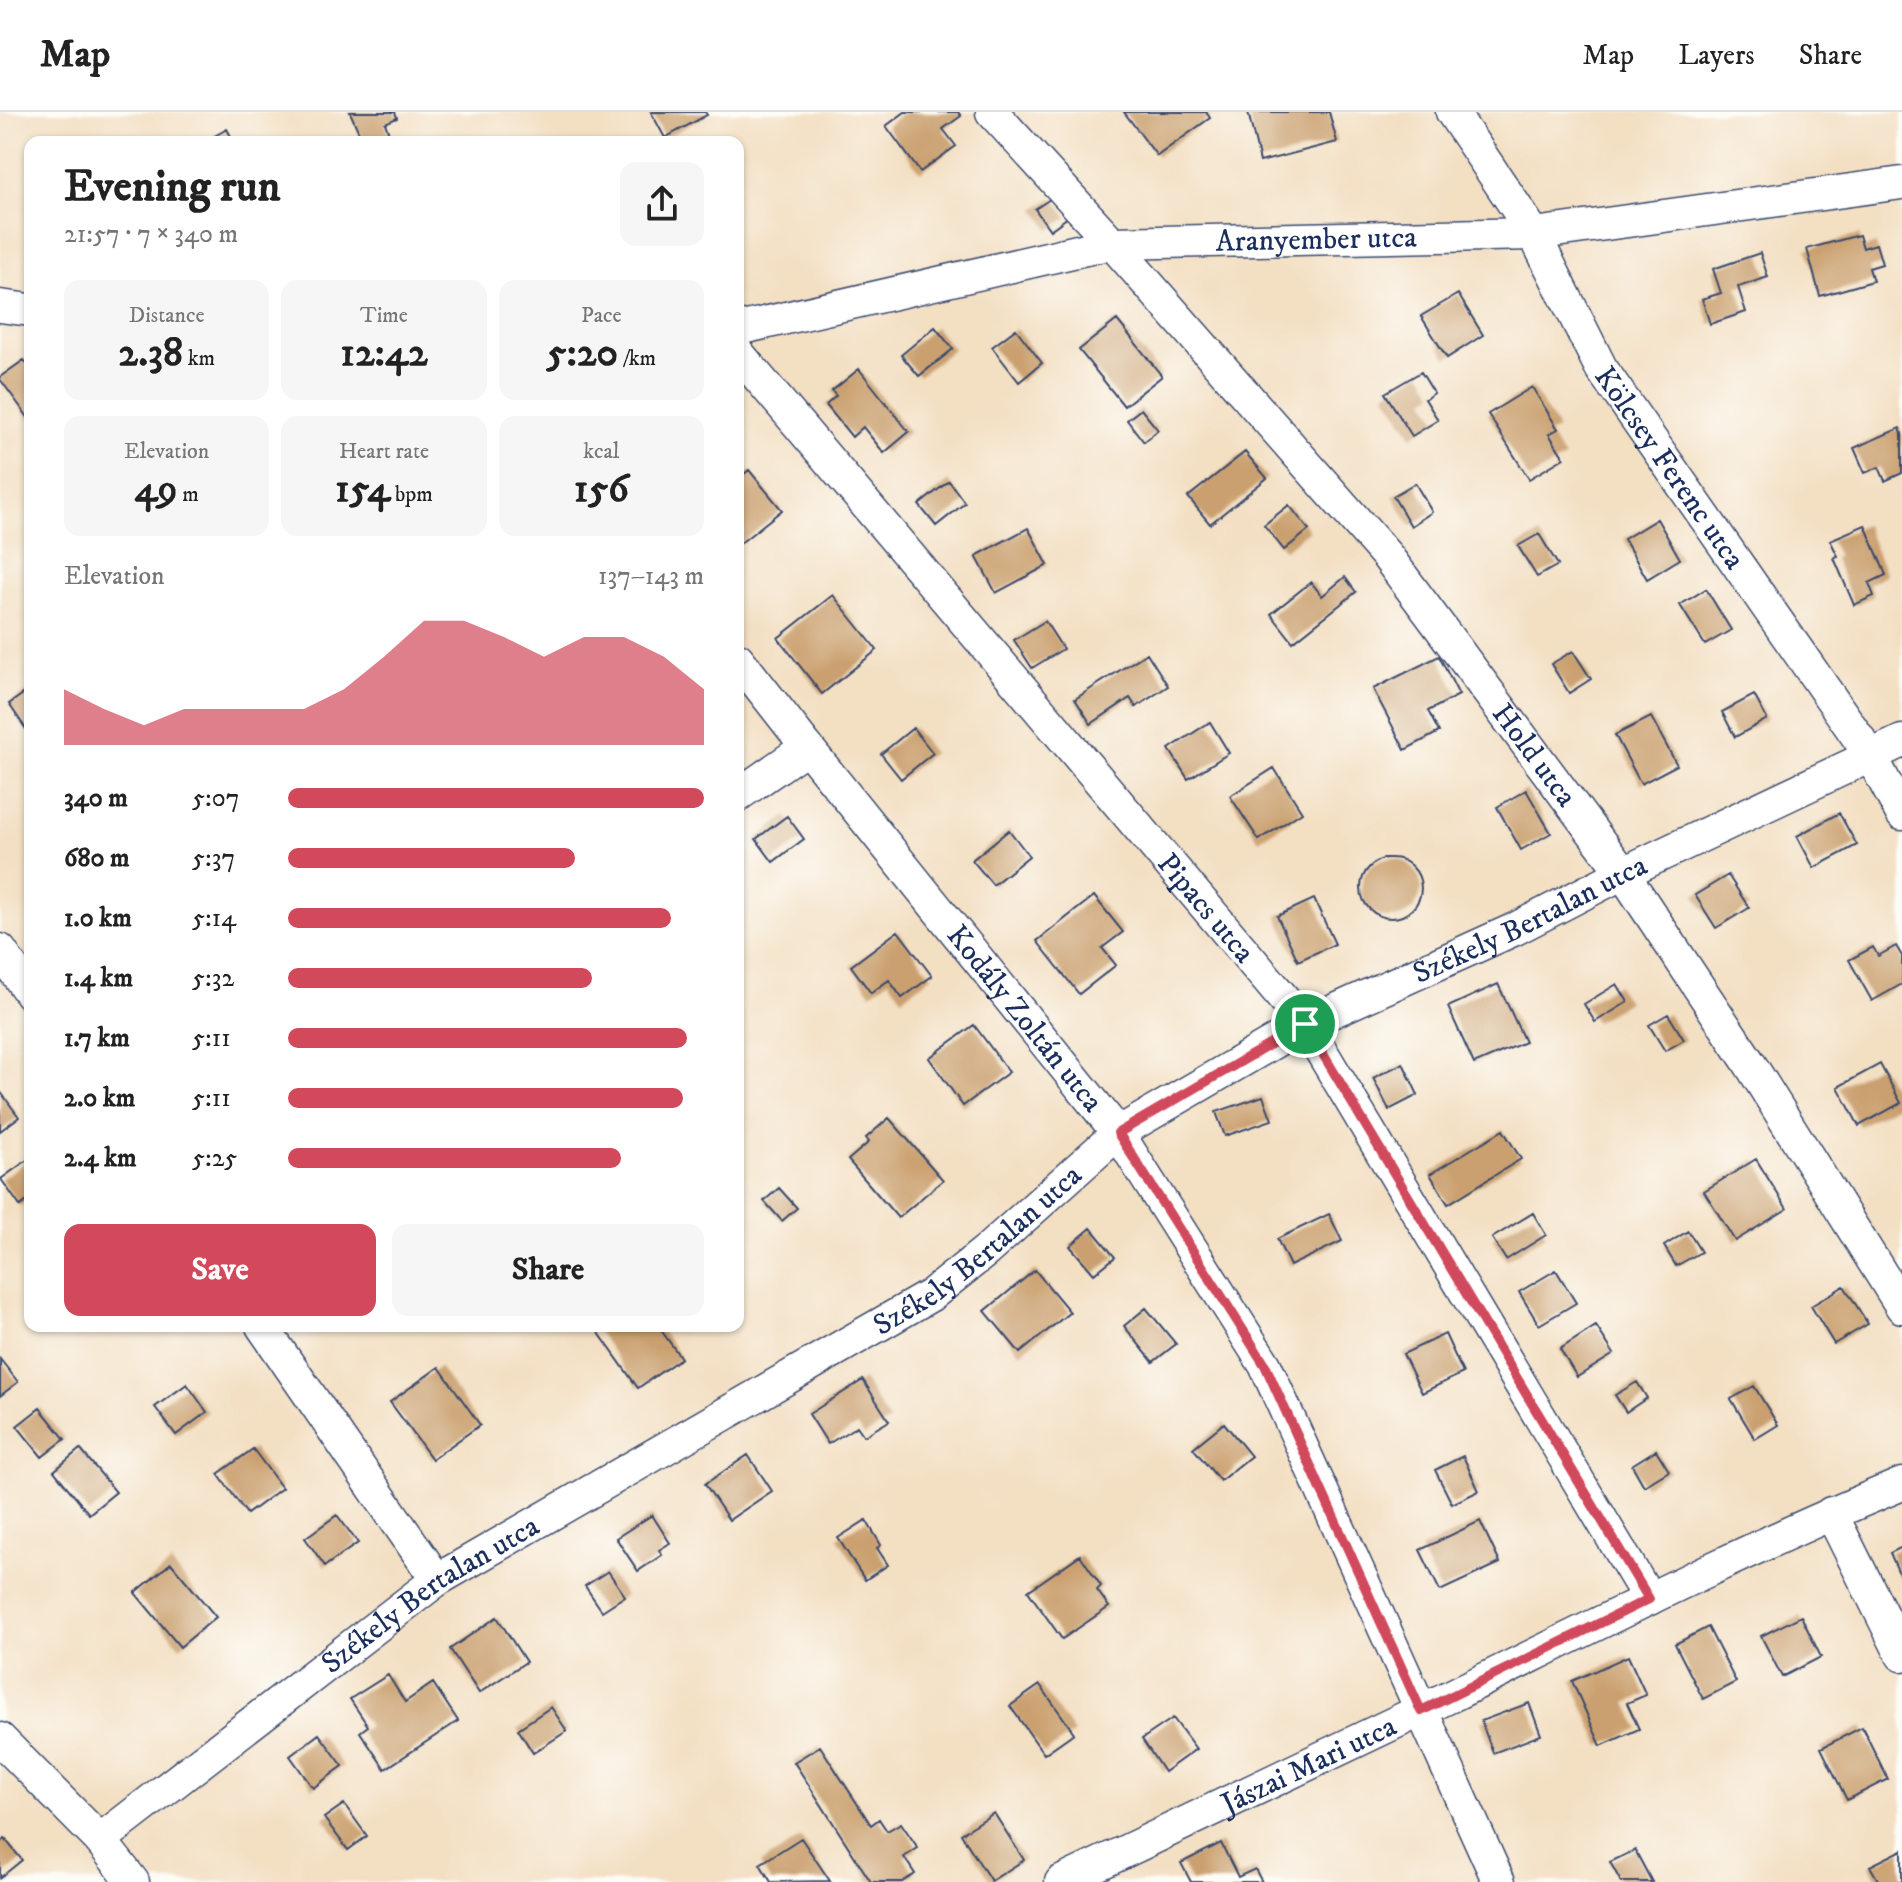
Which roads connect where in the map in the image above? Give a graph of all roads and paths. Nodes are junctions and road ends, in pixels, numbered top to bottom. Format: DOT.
graph roads {
  1 [pos="992,112"];
  2 [pos="1452,112"];
  3 [pos="1902,183"];
  4 [pos="1534,234"];
  5 [pos="1112,243"];
  6 [pos="0,306"];
  7 [pos="24,309"];
  8 [pos="744,328"];
  9 [pos="744,360"];
  10 [pos="744,667"];
  11 [pos="1902,741"];
  12 [pos="807,747"];
  13 [pos="1871,756"];
  14 [pos="744,791"];
  15 [pos="1902,814"];
  16 [pos="1623,873"];
  17 [pos="0,950"];
  18 [pos="24,984"];
  19 [pos="1305,1024"];
  20 [pos="1118,1133"];
  21 [pos="1902,1307"];
  22 [pos="266,1332"];
  23 [pos="1902,1484"];
  24 [pos="1831,1513"];
  25 [pos="437,1580"];
  26 [pos="1649,1599"];
  27 [pos="1902,1655"];
  28 [pos="1421,1711"];
  29 [pos="0,1739"];
  30 [pos="100,1840"];
  31 [pos="133,1882"];
  32 [pos="1061,1882"];
  33 [pos="1499,1882"];
  1 -- 5 [label="street, Hold utca"];
  2 -- 4 [label="street, Kölcsey Ferenc utca"];
  3 -- 4 [label="street, Aranyember utca"];
  4 -- 5 [label="street, Aranyember utca"];
  4 -- 13 [label="street, Kölcsey Ferenc utca"];
  5 -- 8 [label="street, Aranyember utca"];
  5 -- 16 [label="street, Hold utca"];
  6 -- 7 [label="street"];
  9 -- 19 [label="street, Pipacs utca"];
  10 -- 12 [label="street, Kodály Zoltán utca"];
  11 -- 13 [label="street, Székely Bertalan utca"];
  12 -- 14 [label="street"];
  12 -- 20 [label="street, Kodály Zoltán utca"];
  13 -- 15 [label="street, Kölcsey Ferenc utca"];
  13 -- 16 [label="street, Székely Bertalan utca"];
  16 -- 19 [label="street, Székely Bertalan utca"];
  16 -- 21 [label="street, Hold utca"];
  17 -- 18 [label="street"];
  19 -- 20 [label="street, Székely Bertalan utca"];
  19 -- 26 [label="street, Pipacs utca"];
  20 -- 25 [label="street, Székely Bertalan utca"];
  20 -- 28 [label="street, Kodály Zoltán utca"];
  22 -- 25 [label="street"];
  23 -- 24 [label="street, Jászai Mari utca"];
  24 -- 26 [label="street, Jászai Mari utca"];
  24 -- 27 [label="street"];
  25 -- 30 [label="street, Székely Bertalan utca"];
  26 -- 28 [label="street, Jászai Mari utca"];
  28 -- 32 [label="street, Jászai Mari utca"];
  28 -- 33 [label="street, Kodály Zoltán utca"];
  29 -- 30 [label="street"];
  30 -- 31 [label="street"];
}
